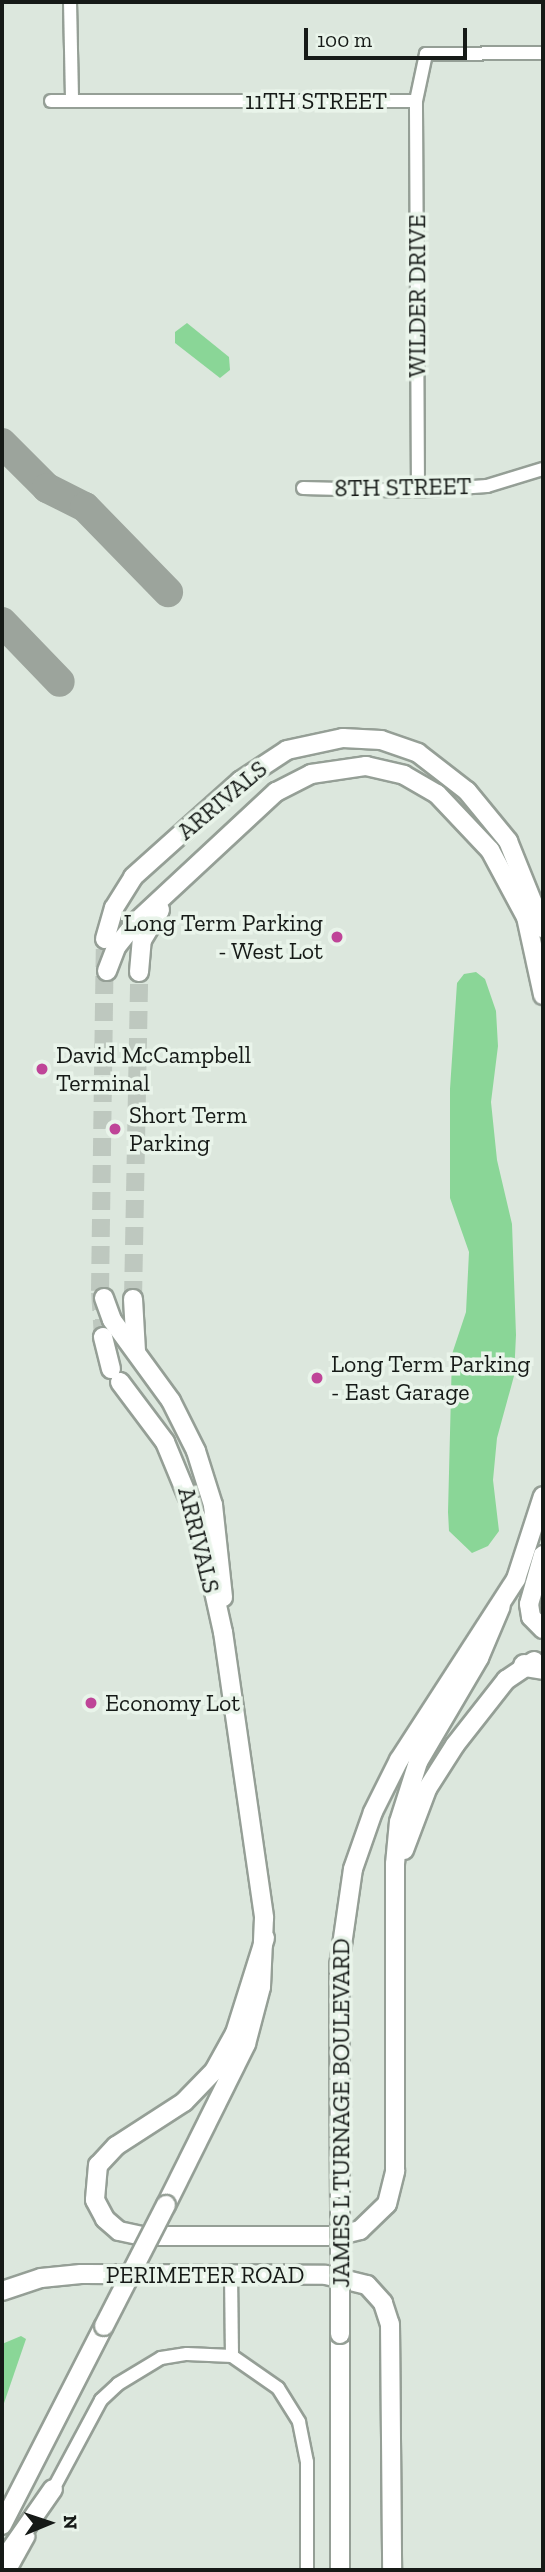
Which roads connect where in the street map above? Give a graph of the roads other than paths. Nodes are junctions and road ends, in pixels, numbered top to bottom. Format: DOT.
graph roads {
  1 [pos="70,2"];
  2 [pos="543,53"];
  3 [pos="51,101"];
  4 [pos="72,101"];
  5 [pos="415,101"];
  6 [pos="543,470"];
  7 [pos="303,488"];
  8 [pos="418,491"];
  9 [pos="174,890"];
  10 [pos="543,928"];
  11 [pos="105,939"];
  12 [pos="107,971"];
  13 [pos="139,972"];
  14 [pos="543,995"];
  15 [pos="104,1298"];
  16 [pos="133,1299"];
  17 [pos="103,1337"];
  18 [pos="136,1352"];
  19 [pos="543,1496"];
  20 [pos="543,1555"];
  21 [pos="501,1606"];
  22 [pos="543,1629"];
  23 [pos="223,1632"];
  24 [pos="537,1664"];
  25 [pos="396,1901"];
  26 [pos="265,1938"];
  27 [pos="231,2274"];
  28 [pos="2,2291"];
  29 [pos="232,2356"];
  30 [pos="19,2489"];
  31 [pos="53,2489"];
  32 [pos="2,2511"];
  33 [pos="2,2525"];
  34 [pos="2,2562"];
  35 [pos="10,2570"];
  36 [pos="307,2570"];
  37 [pos="340,2570"];
  38 [pos="392,2570"];
  1 -- 4 [label="street"];
  2 -- 5 [label="street, 11TH STREET"];
  3 -- 4 [label="street, 11TH STREET"];
  4 -- 5 [label="street, 11TH STREET"];
  5 -- 8 [label="street, WILDER DRIVE"];
  6 -- 8 [label="street, 8TH STREET"];
  7 -- 8 [label="street, 8TH STREET"];
  9 -- 12 [label="street"];
  9 -- 13 [label="street"];
  9 -- 14 [label="street"];
  10 -- 11 [label="street, ARRIVALS"];
  15 -- 18 [label="street"];
  16 -- 18 [label="street"];
  17 -- 23 [label="street, ARRIVALS"];
  18 -- 23 [label="street"];
  19 -- 21 [label="street, JAMES L TURNAGE BOULEVARD"];
  20 -- 22 [label="street"];
  21 -- 25 [label="street"];
  21 -- 37 [label="street, JAMES L TURNAGE BOULEVARD, bridge"];
  23 -- 26 [label="street"];
  24 -- 25 [label="street"];
  25 -- 26 [label="street"];
  26 -- 30 [label="street, bridge"];
  27 -- 28 [label="street, PERIMETER ROAD"];
  27 -- 29 [label="street"];
  27 -- 38 [label="street, PERIMETER ROAD"];
  29 -- 31 [label="street"];
  29 -- 36 [label="street"];
  30 -- 32 [label="street"];
  30 -- 33 [label="street"];
  31 -- 34 [label="street"];
  31 -- 35 [label="street"];
}
